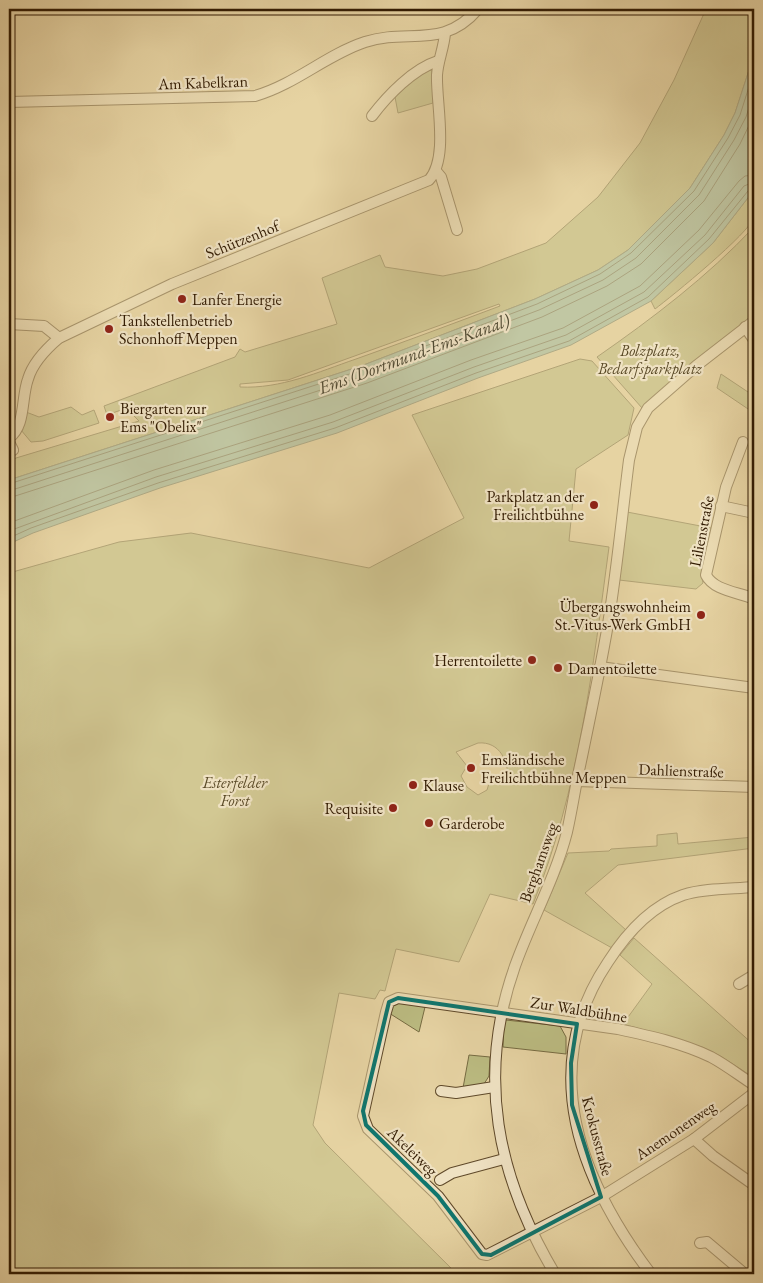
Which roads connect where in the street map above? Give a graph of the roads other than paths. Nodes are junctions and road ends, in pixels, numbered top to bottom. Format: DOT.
graph roads {
  1 [pos="478,9"];
  2 [pos="445,33"];
  3 [pos="438,61"];
  4 [pos="9,102"];
  5 [pos="372,116"];
  6 [pos="436,171"];
  7 [pos="457,230"];
  8 [pos="754,320"];
  9 [pos="9,324"];
  10 [pos="745,327"];
  11 [pos="59,338"];
  12 [pos="754,340"];
  13 [pos="9,440"];
  14 [pos="743,442"];
  15 [pos="9,453"];
  16 [pos="721,506"];
  17 [pos="754,513"];
  18 [pos="754,599"];
  19 [pos="600,667"];
  20 [pos="754,688"];
  21 [pos="577,781"];
  22 [pos="754,787"];
  23 [pos="754,887"];
  24 [pos="754,975"];
  25 [pos="739,984"];
  26 [pos="389,1002"];
  27 [pos="500,1013"];
  28 [pos="577,1024"];
  29 [pos="754,1085"];
  30 [pos="494,1087"];
  31 [pos="441,1092"];
  32 [pos="754,1093"];
  33 [pos="694,1139"];
  34 [pos="504,1159"];
  35 [pos="440,1180"];
  36 [pos="754,1185"];
  37 [pos="601,1197"];
  38 [pos="533,1233"];
  39 [pos="700,1243"];
  40 [pos="555,1274"];
  41 [pos="651,1274"];
  42 [pos="745,1274"];
  1 -- 2 [label="street"];
  2 -- 3 [label="street"];
  2 -- 4 [label="street, Am Kabelkran"];
  3 -- 5 [label="street"];
  3 -- 6 [label="street"];
  6 -- 7 [label="street"];
  6 -- 11 [label="street, Schützenhof"];
  8 -- 10 [label="street, Berghamsweg"];
  9 -- 11 [label="street"];
  10 -- 12 [label="street"];
  10 -- 19 [label="street, Berghamsweg"];
  11 -- 13 [label="street, Schützenhof"];
  13 -- 15 [label="street"];
  14 -- 16 [label="street, Lilienstraße"];
  16 -- 17 [label="street"];
  16 -- 18 [label="street, Lilienstraße"];
  19 -- 20 [label="street"];
  19 -- 21 [label="street, Berghamsweg"];
  21 -- 22 [label="street, Dahlienstraße"];
  21 -- 27 [label="street, Berghamsweg"];
  23 -- 28 [label="street, Krokusstraße"];
  24 -- 25 [label="street"];
  26 -- 27 [label="street, Zur Waldbühne"];
  26 -- 38 [label="street, Akeleiweg"];
  27 -- 28 [label="street, Zur Waldbühne"];
  27 -- 30 [label="street, Berghamsweg"];
  28 -- 29 [label="street, Zur Waldbühne"];
  28 -- 37 [label="street, Krokusstraße"];
  30 -- 31 [label="street"];
  30 -- 34 [label="street, Berghamsweg"];
  32 -- 33 [label="street, Anemonenweg"];
  33 -- 36 [label="street"];
  33 -- 37 [label="street, Anemonenweg"];
  34 -- 35 [label="street"];
  34 -- 38 [label="street, Berghamsweg"];
  37 -- 38 [label="street, Anemonenweg"];
  37 -- 41 [label="street, Krokusstraße"];
  38 -- 40 [label="street, Berghamsweg"];
  39 -- 42 [label="street"];
}
